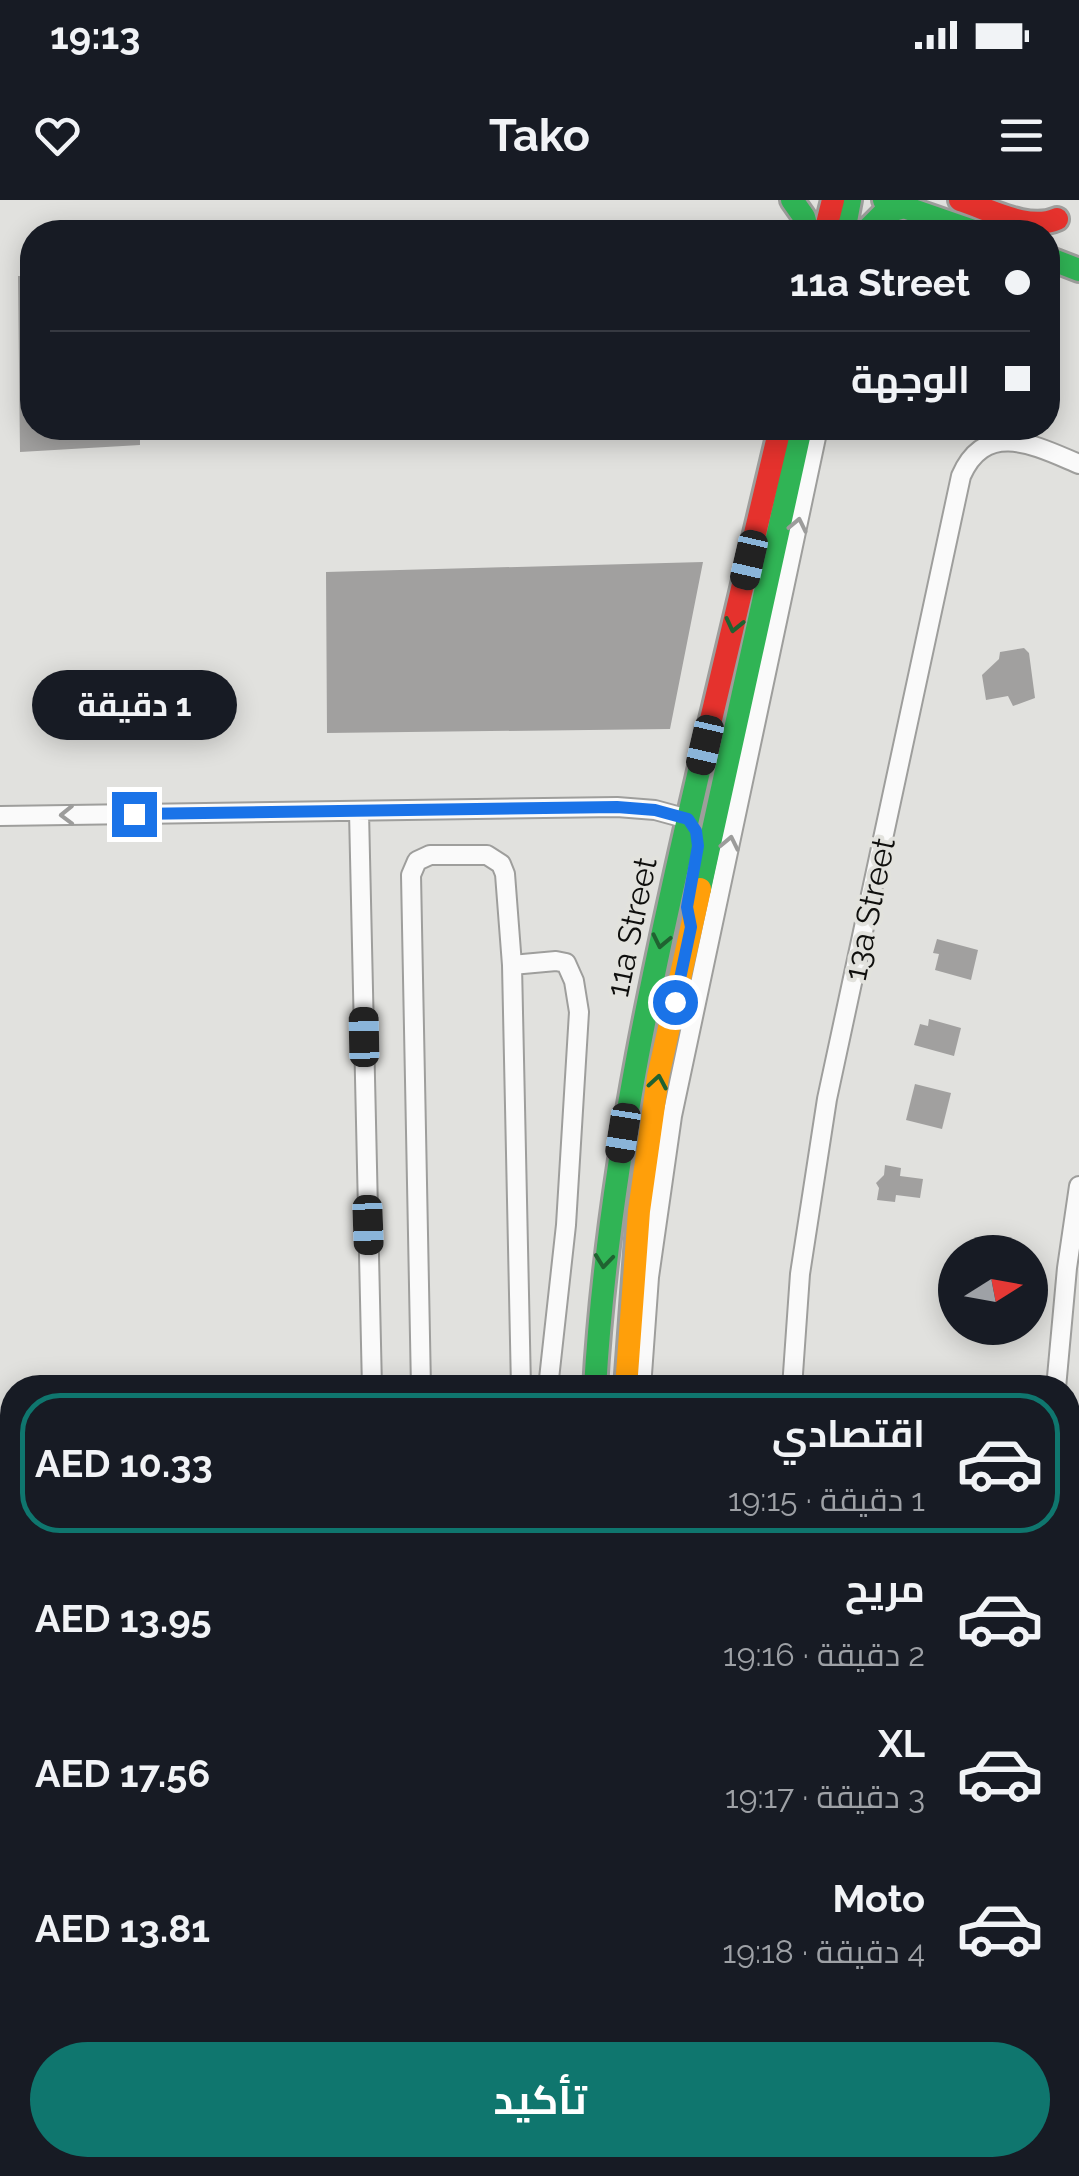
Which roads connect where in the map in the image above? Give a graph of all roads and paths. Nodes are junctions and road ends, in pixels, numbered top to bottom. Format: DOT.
graph roads {
  1 [pos="960,200"];
  2 [pos="1008,200"];
  3 [pos="894,203"];
  4 [pos="942,220"];
  5 [pos="1021,220"];
  6 [pos="1058,220"];
  7 [pos="777,440"];
  8 [pos="798,440"];
  9 [pos="815,440"];
  10 [pos="1079,464"];
  11 [pos="359,812"];
  12 [pos="0,816"];
  13 [pos="688,819"];
  14 [pos="691,927"];
  15 [pos="512,965"];
  16 [pos="1079,1186"];
  17 [pos="372,1375"];
  18 [pos="421,1375"];
  19 [pos="521,1375"];
  20 [pos="549,1375"];
  21 [pos="596,1375"];
  22 [pos="627,1375"];
  23 [pos="642,1375"];
  24 [pos="793,1375"];
  25 [pos="1057,1375"];
  1 -- 5 [label="street"];
  2 -- 6 [label="street"];
  3 -- 4 [label="street"];
  7 -- 13 [label="street, 11a Street, one-way"];
  8 -- 14 [label="street, 11a Street"];
  23 -- 9 [label="street, one-way"];
  10 -- 24 [label="street, 13a Street"];
  11 -- 12 [label="street, one-way"];
  11 -- 13 [label="street"];
  11 -- 17 [label="street"];
  13 -- 14 [label="street"];
  13 -- 21 [label="street, 11a Street, one-way"];
  22 -- 14 [label="street, 11a Street, one-way"];
  15 -- 18 [label="street"];
  15 -- 19 [label="street"];
  15 -- 20 [label="street"];
  16 -- 25 [label="street"];
}
